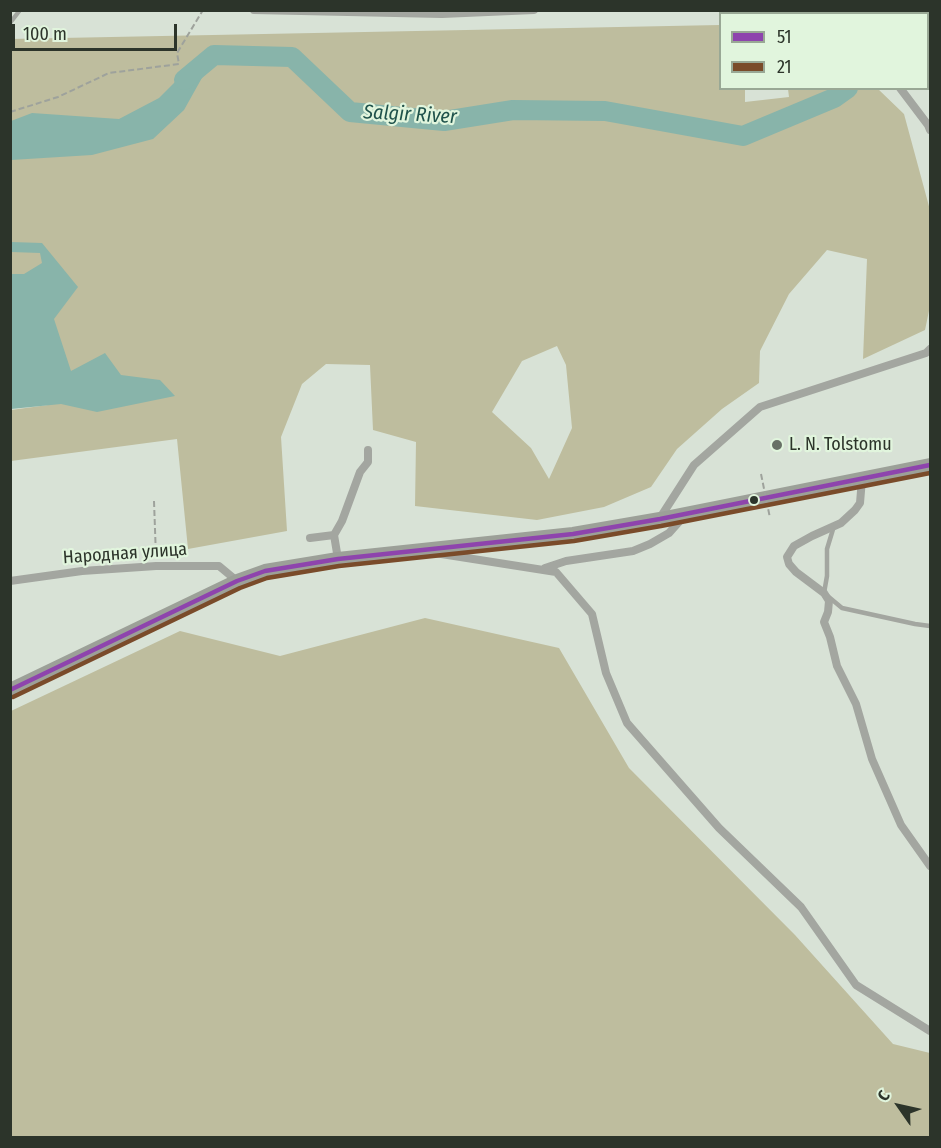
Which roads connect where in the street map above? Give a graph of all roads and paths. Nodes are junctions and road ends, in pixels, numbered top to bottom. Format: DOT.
graph roads {
  1 [pos="21,10"];
  2 [pos="203,10"];
  3 [pos="254,10"];
  4 [pos="534,10"];
  5 [pos="442,12"];
  6 [pos="10,23"];
  7 [pos="902,90"];
  8 [pos="10,112"];
  9 [pos="930,127"];
  10 [pos="930,349"];
  11 [pos="368,450"];
  12 [pos="930,465"];
  13 [pos="761,474"];
  14 [pos="862,478"];
  15 [pos="766,498"];
  16 [pos="154,501"];
  17 [pos="686,514"];
  18 [pos="770,518"];
  19 [pos="660,519"];
  20 [pos="834,526"];
  21 [pos="334,535"];
  22 [pos="310,538"];
  23 [pos="417,550"];
  24 [pos="338,559"];
  25 [pos="156,566"];
  26 [pos="541,570"];
  27 [pos="10,581"];
  28 [pos="237,581"];
  29 [pos="824,593"];
  30 [pos="930,626"];
  31 [pos="10,690"];
  32 [pos="930,866"];
  33 [pos="930,1031"];
  1 -- 6 [label="lane"];
  2 -- 8 [label="path"];
  3 -- 5 [label="street"];
  4 -- 5 [label="street"];
  7 -- 9 [label="street"];
  10 -- 19 [label="street"];
  11 -- 21 [label="street"];
  12 -- 14 [label="main road"];
  13 -- 15 [label="path, bridge"];
  14 -- 15 [label="main road"];
  14 -- 20 [label="street"];
  15 -- 17 [label="main road"];
  15 -- 18 [label="path, bridge"];
  16 -- 25 [label="path"];
  17 -- 19 [label="main road"];
  17 -- 26 [label="street"];
  19 -- 23 [label="main road"];
  20 -- 29 [label="lane"];
  20 -- 29 [label="street"];
  21 -- 22 [label="street"];
  21 -- 24 [label="street"];
  23 -- 24 [label="main road"];
  23 -- 26 [label="street"];
  24 -- 28 [label="main road"];
  25 -- 27 [label="street, Народная улица"];
  25 -- 28 [label="street, Народная улица"];
  26 -- 33 [label="street"];
  28 -- 31 [label="main road"];
  29 -- 30 [label="lane"];
  29 -- 32 [label="street"];
}
